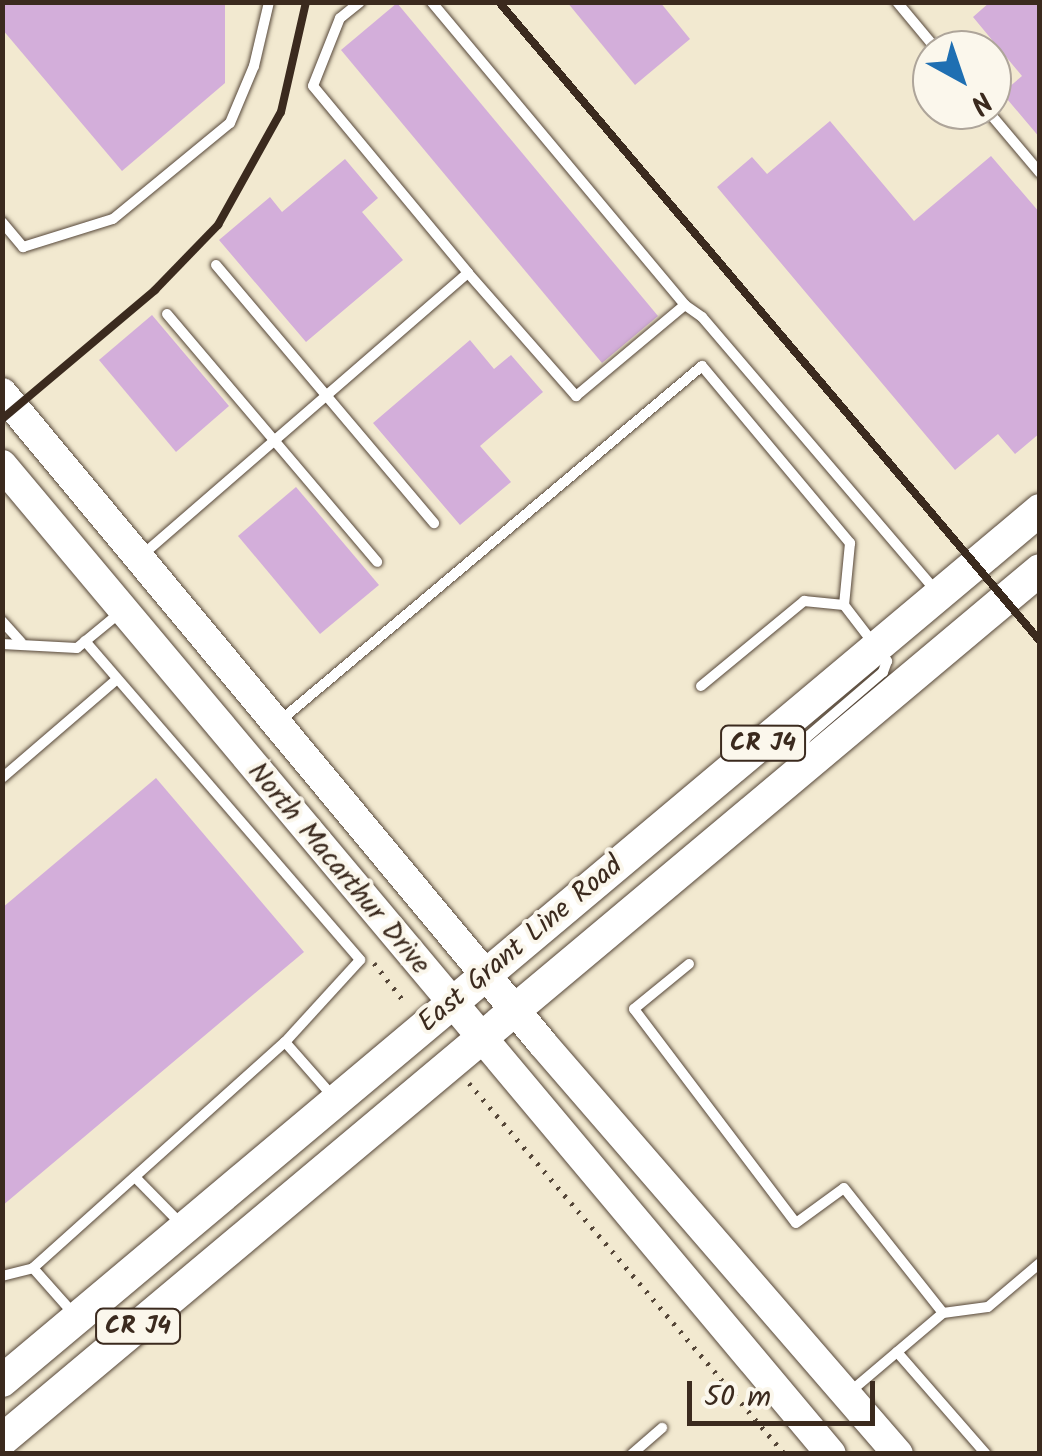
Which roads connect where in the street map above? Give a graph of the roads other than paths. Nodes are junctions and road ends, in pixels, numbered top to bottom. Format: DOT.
graph roads {
  1 [pos="269,2"];
  2 [pos="360,2"];
  3 [pos="432,2"];
  4 [pos="897,2"];
  5 [pos="920,30"];
  6 [pos="1004,130"];
  7 [pos="1040,173"];
  8 [pos="2,222"];
  9 [pos="216,265"];
  10 [pos="468,274"];
  11 [pos="685,306"];
  12 [pos="168,314"];
  13 [pos="2,393"];
  14 [pos="326,396"];
  15 [pos="276,440"];
  16 [pos="2,466"];
  17 [pos="1040,510"];
  18 [pos="434,523"];
  19 [pos="377,562"];
  20 [pos="145,564"];
  21 [pos="1040,570"];
  22 [pos="938,594"];
  23 [pos="844,605"];
  24 [pos="122,610"];
  25 [pos="2,621"];
  26 [pos="85,641"];
  27 [pos="22,643"];
  28 [pos="2,644"];
  29 [pos="878,646"];
  30 [pos="116,680"];
  31 [pos="701,686"];
  32 [pos="277,724"];
  33 [pos="2,778"];
  34 [pos="790,778"];
  35 [pos="689,964"];
  36 [pos="484,974"];
  37 [pos="449,1004"];
  38 [pos="514,1010"];
  39 [pos="479,1040"];
  40 [pos="286,1042"];
  41 [pos="336,1099"];
  42 [pos="134,1177"];
  43 [pos="184,1228"];
  44 [pos="1040,1263"];
  45 [pos="33,1268"];
  46 [pos="2,1276"];
  47 [pos="943,1313"];
  48 [pos="78,1318"];
  49 [pos="897,1352"];
  50 [pos="2,1381"];
  51 [pos="847,1394"];
  52 [pos="662,1428"];
  53 [pos="2,1440"];
  54 [pos="632,1454"];
  55 [pos="830,1454"];
  56 [pos="898,1454"];
  57 [pos="986,1454"];
  1 -- 8 [label="lane"];
  2 -- 10 [label="lane"];
  3 -- 11 [label="lane"];
  4 -- 5 [label="lane"];
  6 -- 7 [label="lane"];
  9 -- 14 [label="lane"];
  10 -- 11 [label="lane"];
  10 -- 14 [label="lane"];
  11 -- 22 [label="lane"];
  12 -- 15 [label="lane"];
  13 -- 20 [label="main road"];
  14 -- 15 [label="lane"];
  14 -- 18 [label="lane"];
  15 -- 19 [label="lane"];
  15 -- 20 [label="lane"];
  16 -- 24 [label="main road, North Macarthur Drive"];
  17 -- 22 [label="main road, East Grant Line Road / CR J4"];
  20 -- 32 [label="main road, North Macarthur Drive"];
  21 -- 34 [label="main road, East Grant Line Road / CR J4"];
  22 -- 29 [label="main road, East Grant Line Road / CR J4"];
  23 -- 29 [label="lane"];
  23 -- 31 [label="lane"];
  23 -- 32 [label="lane"];
  24 -- 26 [label="lane"];
  24 -- 37 [label="main road, North Macarthur Drive"];
  25 -- 27 [label="lane"];
  26 -- 27 [label="lane"];
  26 -- 30 [label="lane"];
  27 -- 28 [label="lane"];
  29 -- 34 [label="lane"];
  29 -- 36 [label="main road, East Grant Line Road / CR J4"];
  30 -- 33 [label="lane"];
  30 -- 40 [label="lane"];
  32 -- 36 [label="main road, North Macarthur Drive"];
  34 -- 38 [label="main road, East Grant Line Road / CR J4"];
  35 -- 47 [label="lane"];
  36 -- 37 [label="main road, East Grant Line Road / CR J4"];
  36 -- 38 [label="main road, North Macarthur Drive"];
  37 -- 39 [label="main road, North Macarthur Drive"];
  37 -- 41 [label="main road, East Grant Line Road / CR J4"];
  38 -- 39 [label="main road, East Grant Line Road / CR J4"];
  38 -- 51 [label="main road, North Macarthur Drive"];
  39 -- 53 [label="main road, East Grant Line Road / CR J4"];
  39 -- 55 [label="main road, North Macarthur Drive"];
  40 -- 41 [label="lane"];
  40 -- 42 [label="lane"];
  41 -- 43 [label="main road, East Grant Line Road / CR J4"];
  42 -- 43 [label="lane"];
  42 -- 45 [label="lane"];
  43 -- 48 [label="main road, East Grant Line Road / CR J4"];
  44 -- 47 [label="lane"];
  45 -- 46 [label="lane"];
  45 -- 48 [label="lane"];
  47 -- 49 [label="lane"];
  48 -- 50 [label="main road, East Grant Line Road / CR J4"];
  49 -- 51 [label="lane"];
  49 -- 57 [label="lane"];
  51 -- 56 [label="main road, North Macarthur Drive"];
  52 -- 54 [label="lane"];
}
